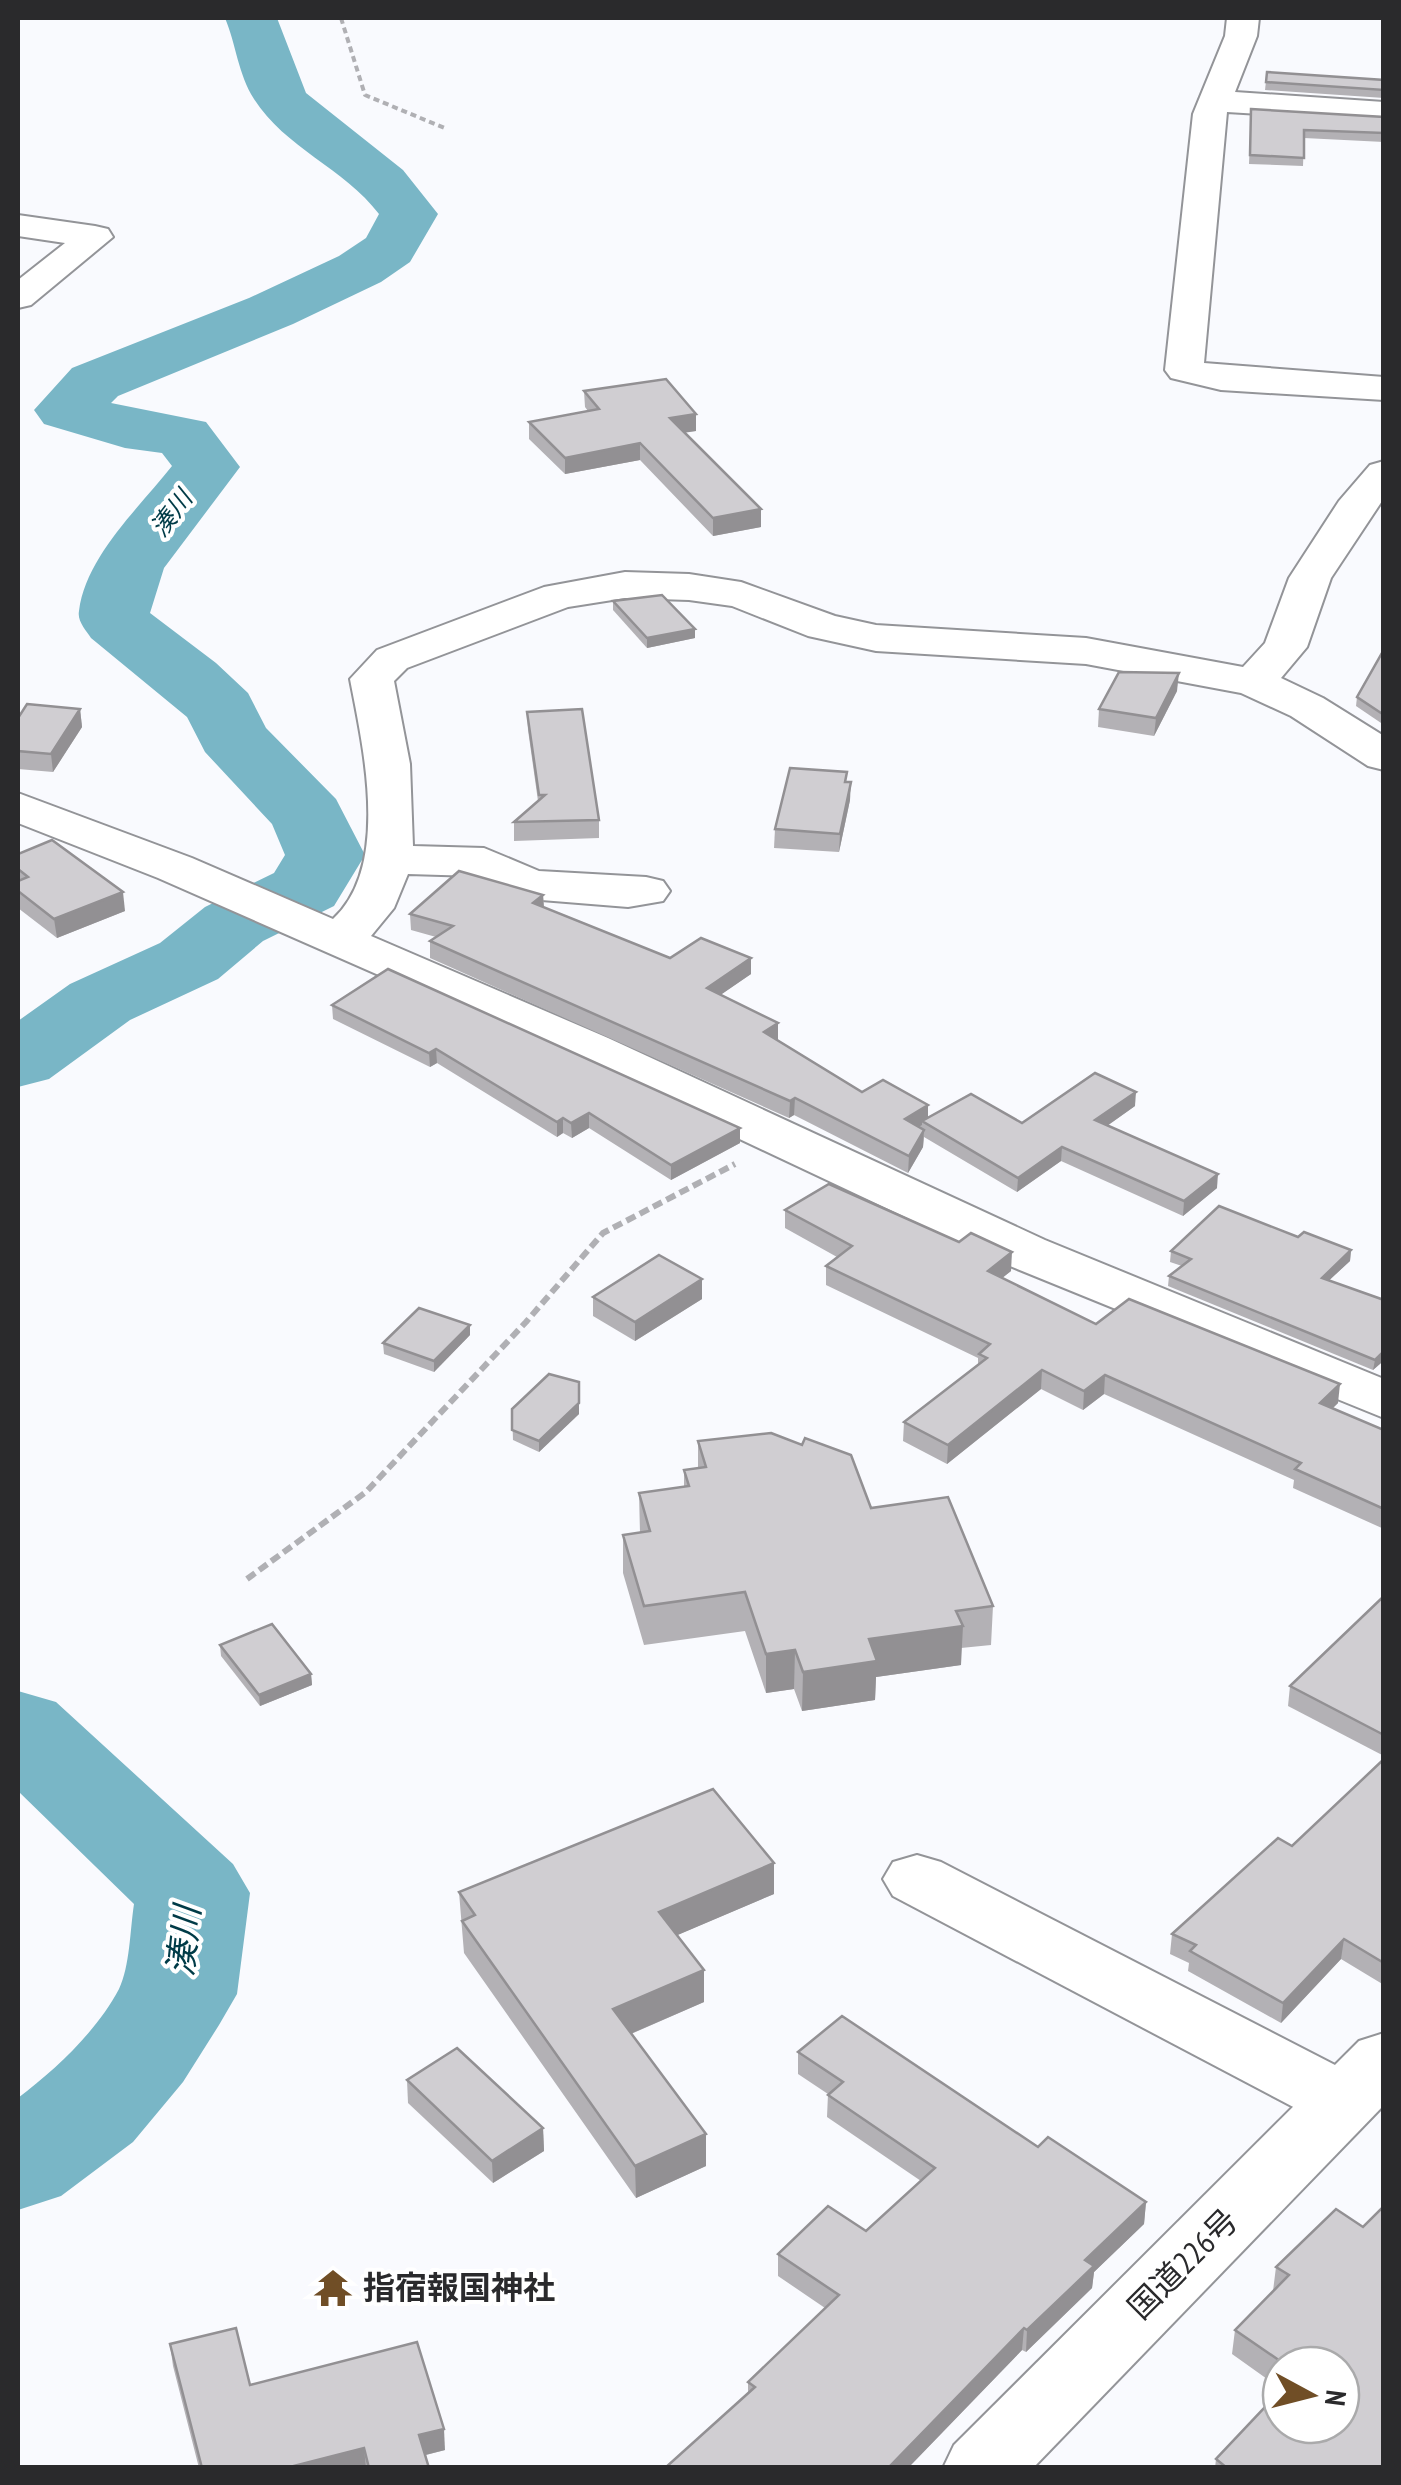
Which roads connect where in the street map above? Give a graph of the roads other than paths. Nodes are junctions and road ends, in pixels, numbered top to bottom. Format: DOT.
graph roads {
  1 [pos="1243,18"];
  2 [pos="1215,101"];
  3 [pos="1384,112"];
  4 [pos="18,226"];
  5 [pos="18,297"];
  6 [pos="1384,388"];
  7 [pos="1384,473"];
  8 [pos="1253,682"];
  9 [pos="1384,756"];
  10 [pos="18,807"];
  11 [pos="388,859"];
  12 [pos="646,891"];
  13 [pos="325,936"];
  14 [pos="1384,1400"];
  15 [pos="917,1879"];
  16 [pos="1363,2080"];
  17 [pos="982,2468"];
  1 -- 2 [label="main road"];
  2 -- 3 [label="main road"];
  2 -- 6 [label="main road"];
  4 -- 5 [label="main road"];
  7 -- 8 [label="main road"];
  8 -- 9 [label="main road"];
  8 -- 11 [label="main road"];
  10 -- 13 [label="main road"];
  11 -- 12 [label="main road"];
  11 -- 13 [label="main road"];
  13 -- 14 [label="main road"];
  15 -- 16 [label="main road"];
  16 -- 17 [label="main road, 国道226号"];
}
